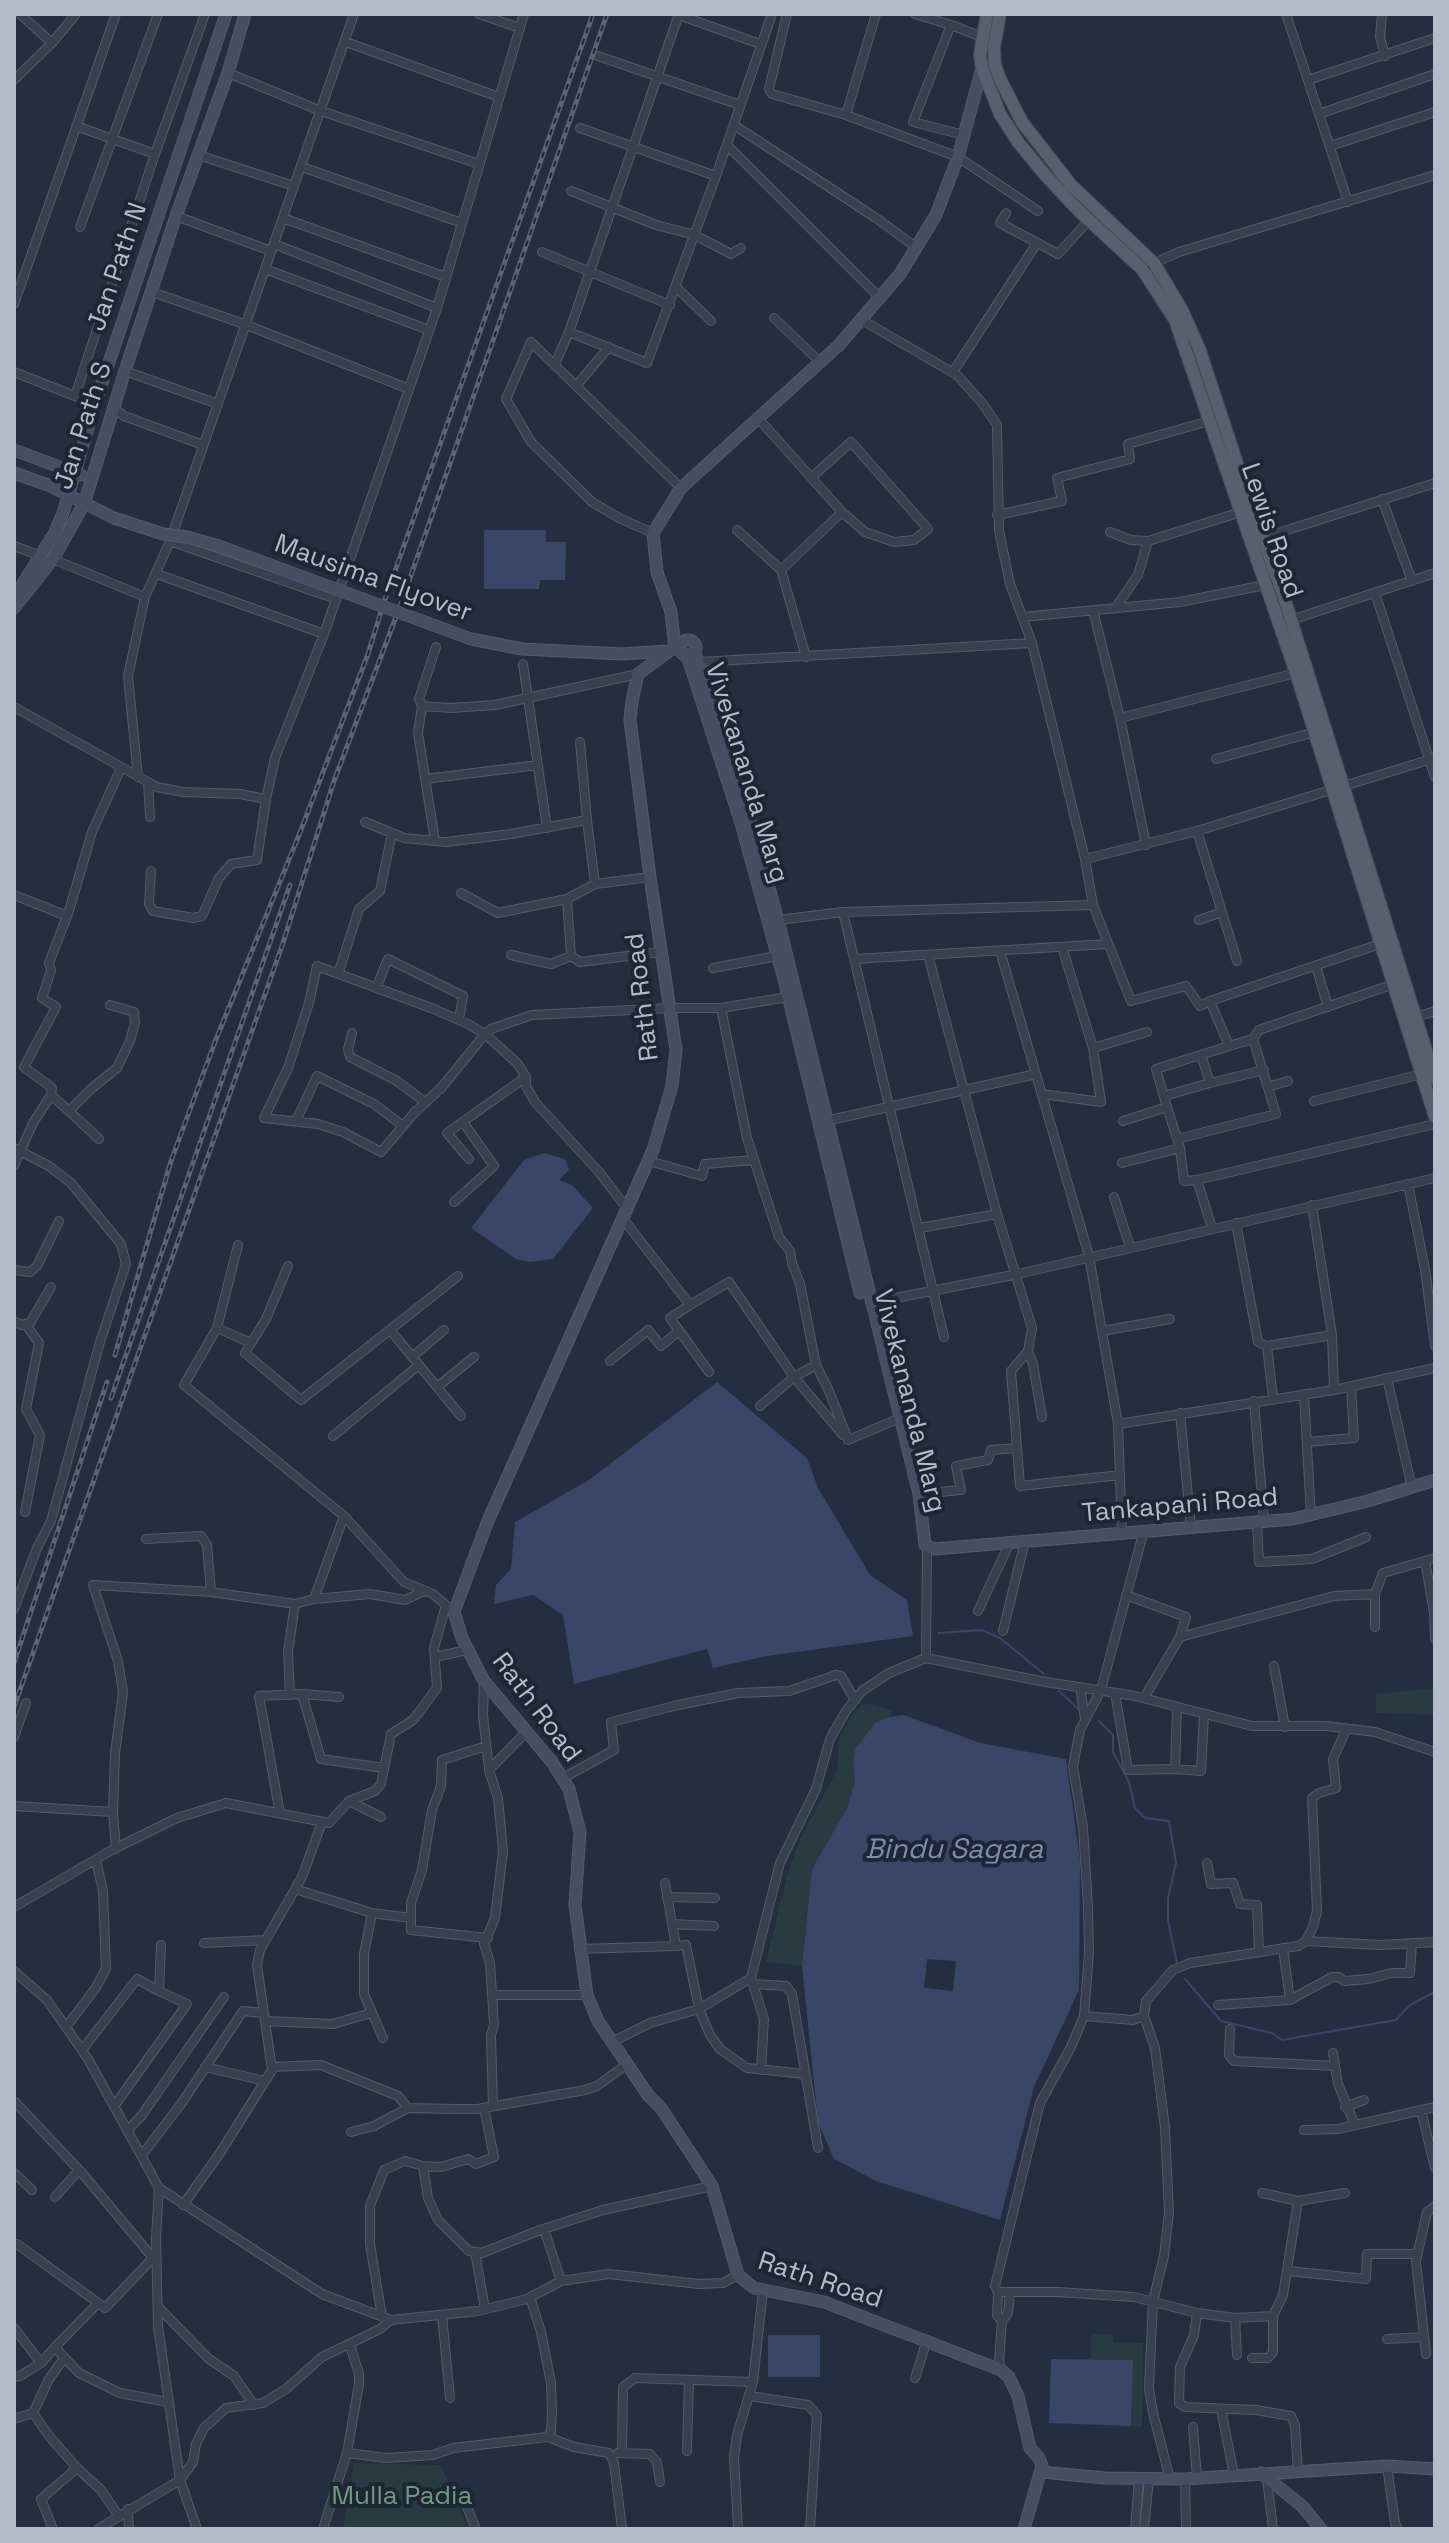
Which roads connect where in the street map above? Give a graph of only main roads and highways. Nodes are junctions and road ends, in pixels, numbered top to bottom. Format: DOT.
graph roads {
  1 [pos="226,14"];
  2 [pos="245,14"];
  3 [pos="987,14"];
  4 [pos="1000,14"];
  5 [pos="989,67"];
  6 [pos="1148,266"];
  7 [pos="14,450"];
  8 [pos="14,473"];
  9 [pos="76,474"];
  10 [pos="92,479"];
  11 [pos="68,496"];
  12 [pos="84,504"];
  13 [pos="47,558"];
  14 [pos="14,597"];
  15 [pos="14,608"];
  16 [pos="675,648"];
  17 [pos="694,657"];
  18 [pos="1339,788"];
  19 [pos="809,1067"];
  20 [pos="1429,1076"];
  21 [pos="1435,1117"];
  22 [pos="878,1348"];
  23 [pos="1435,1480"];
  24 [pos="926,1546"];
  25 [pos="1435,2469"];
  26 [pos="1041,2472"];
  27 [pos="1264,2476"];
  28 [pos="1024,2529"];
  29 [pos="1321,2529"];
  1 -- 9 [label="main road, Jan Path N"];
  2 -- 10 [label="main road, Jan Path S"];
  3 -- 5 [label="main road, Lewis Road"];
  4 -- 5 [label="main road, Lewis Road"];
  5 -- 6 [label="main road, Lewis Road"];
  5 -- 6 [label="main road, Lewis Road"];
  5 -- 16 [label="main road"];
  6 -- 18 [label="main road, Lewis Road"];
  6 -- 18 [label="main road, Lewis Road"];
  7 -- 9 [label="main road"];
  8 -- 11 [label="main road, Mausima Flyover"];
  9 -- 10 [label="main road"];
  9 -- 11 [label="main road, Jan Path N"];
  10 -- 12 [label="main road, Jan Path S"];
  11 -- 12 [label="main road, Mausima Flyover"];
  11 -- 13 [label="main road, Jan Path N"];
  12 -- 13 [label="main road, Jan Path S"];
  12 -- 16 [label="main road, Mausima Flyover, bridge"];
  13 -- 14 [label="main road"];
  13 -- 15 [label="main road"];
  16 -- 17 [label="main road"];
  16 -- 26 [label="main road, Rath Road"];
  17 -- 19 [label="main road, Vivekananda Marg"];
  17 -- 19 [label="main road, Vivekananda Marg"];
  18 -- 20 [label="main road, Lewis Road"];
  18 -- 20 [label="main road, Lewis Road"];
  19 -- 22 [label="main road, Vivekananda Marg"];
  19 -- 22 [label="main road, Vivekananda Marg"];
  20 -- 21 [label="main road, Lewis Road"];
  22 -- 24 [label="main road, Vivekananda Marg"];
  22 -- 24 [label="main road, Vivekananda Marg"];
  23 -- 24 [label="main road, Tankapani Road"];
  25 -- 27 [label="main road"];
  26 -- 27 [label="main road"];
  26 -- 28 [label="main road"];
  27 -- 29 [label="main road"];
}
